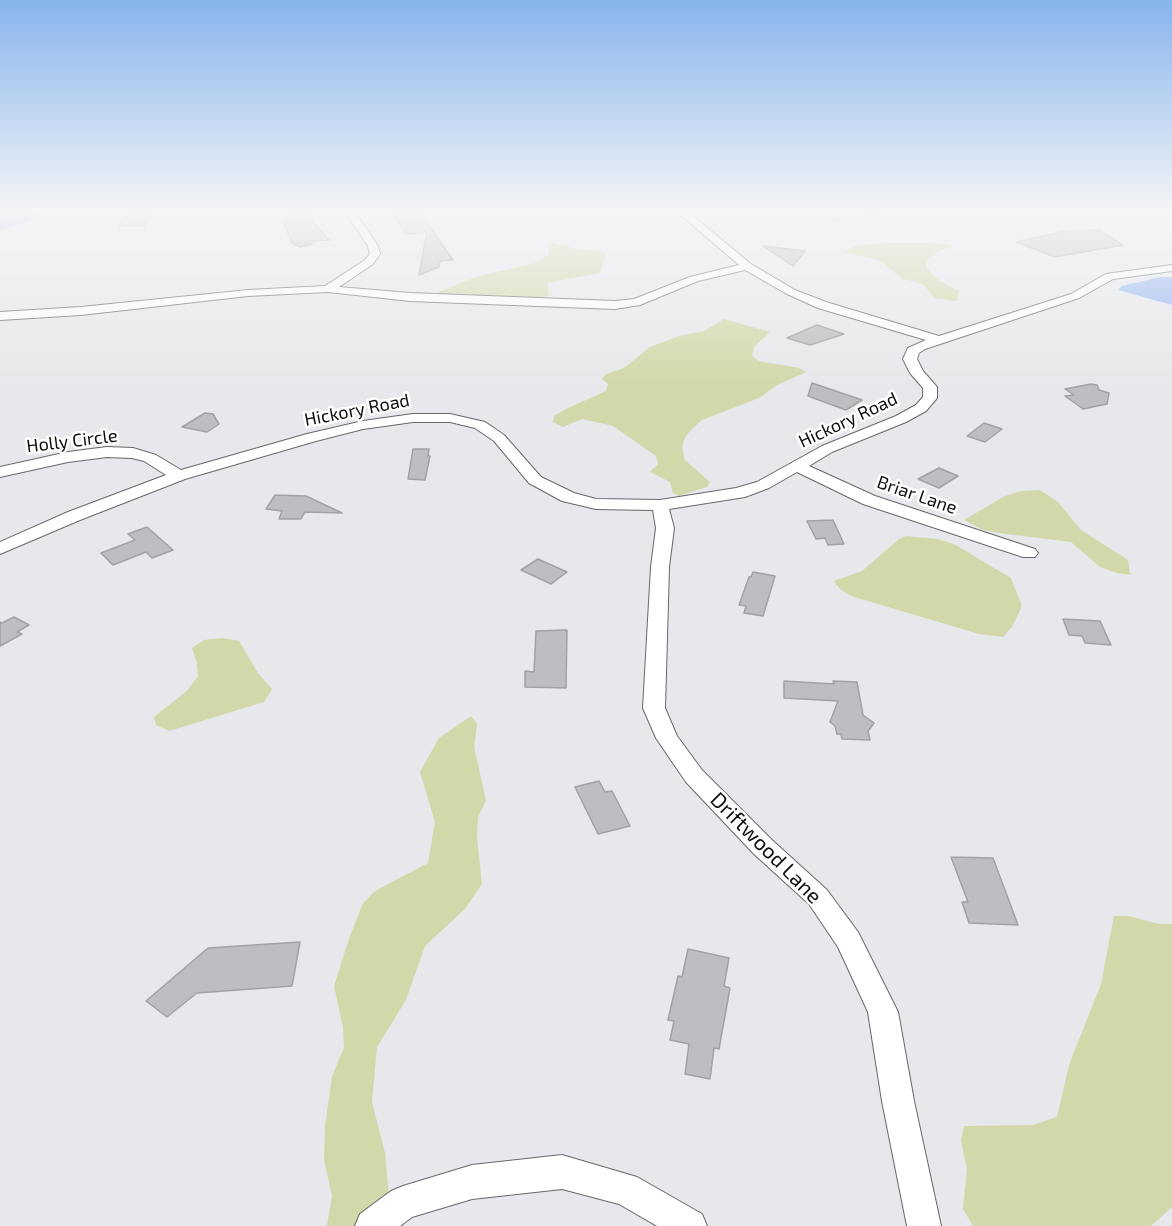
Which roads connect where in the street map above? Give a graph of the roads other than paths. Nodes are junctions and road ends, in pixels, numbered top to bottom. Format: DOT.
graph roads {
  1 [pos="360,268"];
  2 [pos="738,268"];
  3 [pos="751,268"];
  4 [pos="1151,268"];
  5 [pos="328,289"];
  6 [pos="0,316"];
  7 [pos="936,339"];
  8 [pos="797,466"];
  9 [pos="0,472"];
  10 [pos="179,476"];
  11 [pos="660,505"];
  12 [pos="0,549"];
  13 [pos="1029,553"];
  14 [pos="372,1226"];
  15 [pos="690,1226"];
  16 [pos="924,1226"];
  1 -- 5 [label="street"];
  2 -- 5 [label="street"];
  3 -- 7 [label="street"];
  4 -- 7 [label="street"];
  5 -- 6 [label="street"];
  7 -- 8 [label="street, Hickory Road"];
  8 -- 11 [label="street, Hickory Road"];
  8 -- 13 [label="street, Briar Lane"];
  9 -- 10 [label="street, Holly Circle"];
  10 -- 11 [label="street, Hickory Road"];
  10 -- 12 [label="street, Hickory Road"];
  11 -- 16 [label="street, Driftwood Lane"];
  14 -- 15 [label="street"];
}
